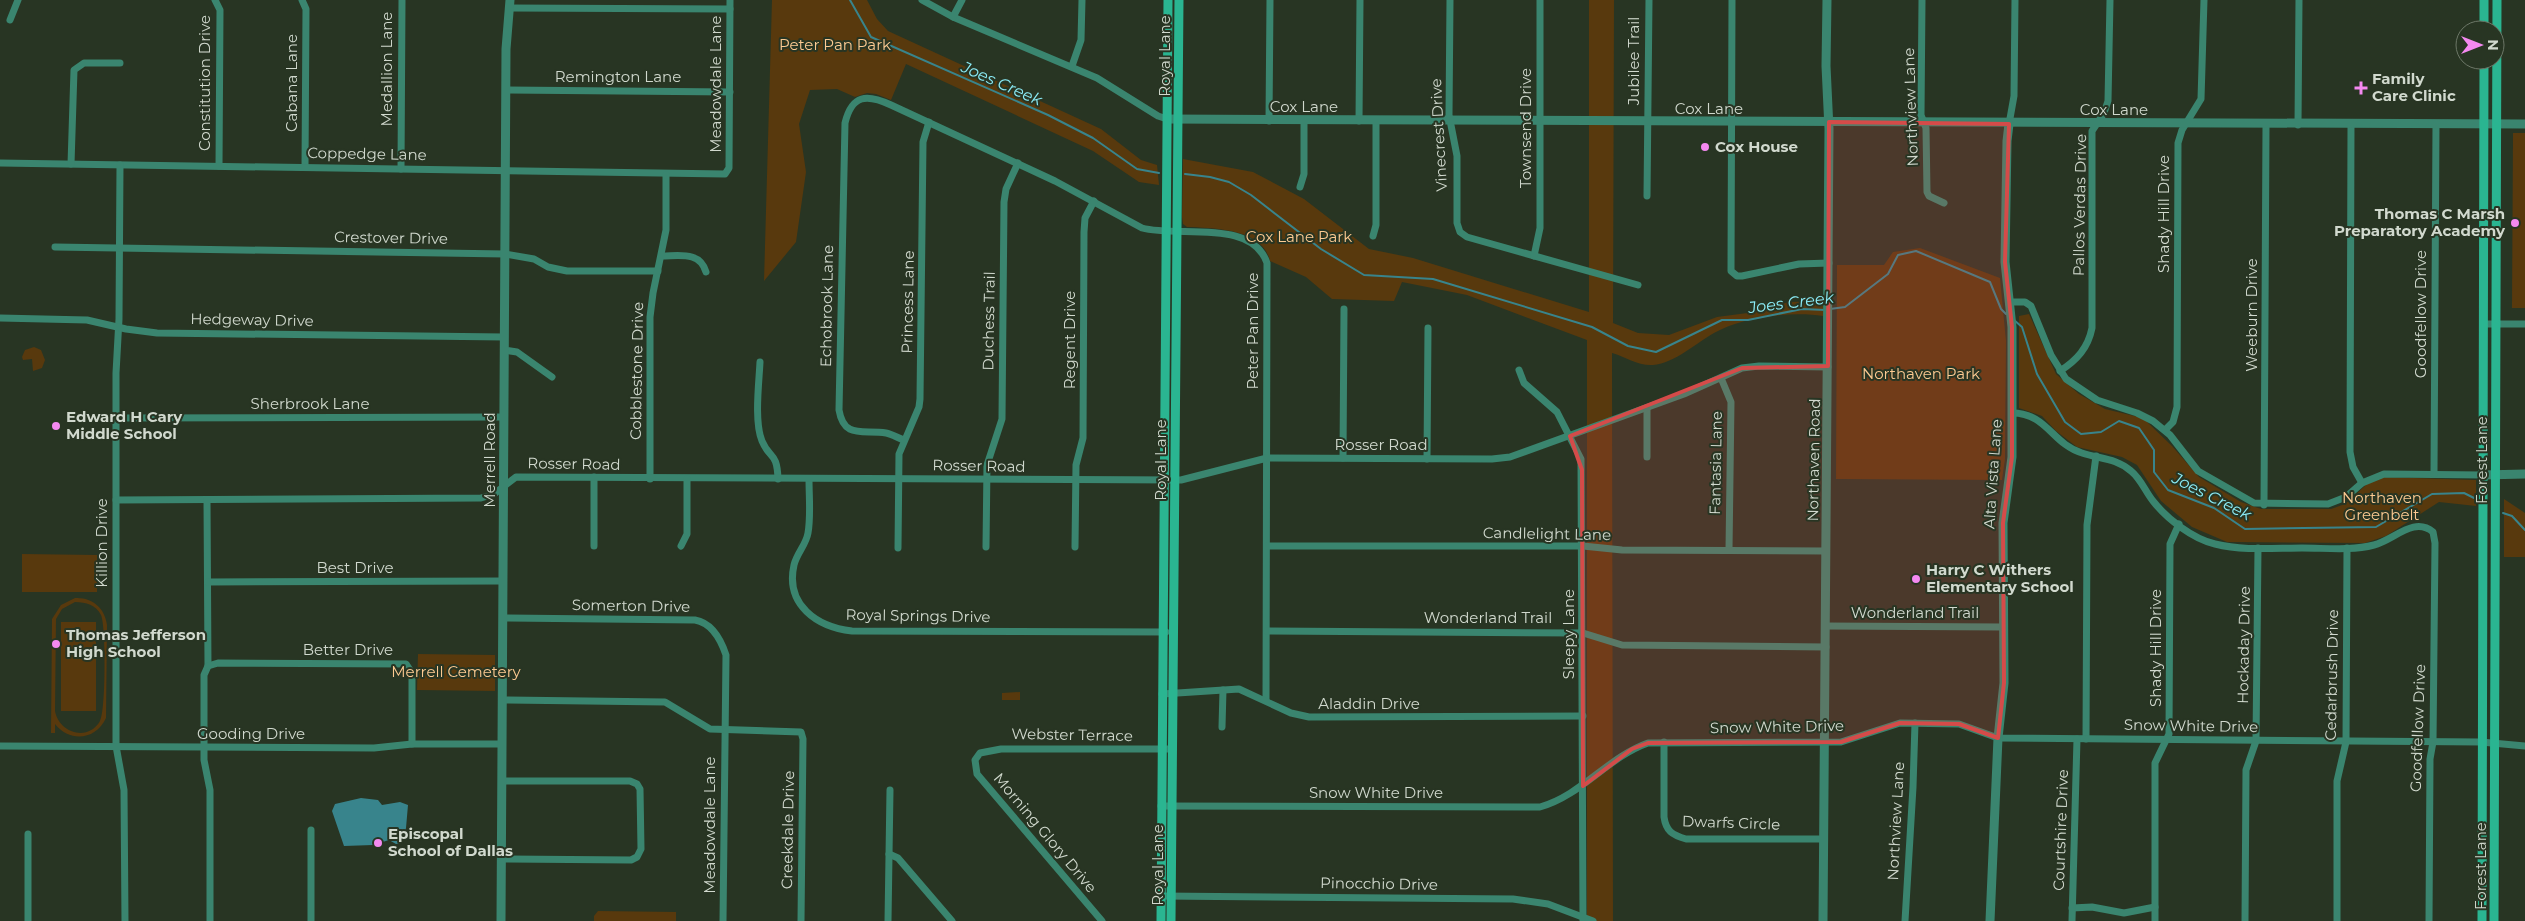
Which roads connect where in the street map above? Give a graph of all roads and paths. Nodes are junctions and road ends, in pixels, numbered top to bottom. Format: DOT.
graph roads {
  1 [pos="18,0"];
  2 [pos="215,0"];
  3 [pos="302,0"];
  4 [pos="402,0"];
  5 [pos="730,0"];
  6 [pos="922,0"];
  7 [pos="962,0"];
  8 [pos="1082,0"];
  9 [pos="1168,0"];
  10 [pos="1179,0"];
  11 [pos="1270,0"];
  12 [pos="1360,0"];
  13 [pos="1450,0"];
  14 [pos="1540,0"];
  15 [pos="1648,0"];
  16 [pos="1732,0"];
  17 [pos="1827,0"];
  18 [pos="1922,0"];
  19 [pos="2015,0"];
  20 [pos="2110,0"];
  21 [pos="2204,0"];
  22 [pos="2299,0"];
  23 [pos="2484,0"];
  24 [pos="2497,0"];
  25 [pos="510,4"];
  26 [pos="626,4"];
  27 [pos="730,9"];
  28 [pos="953,16"];
  29 [pos="2484,19"];
  30 [pos="10,20"];
  31 [pos="2496,20"];
  32 [pos="1167,34"];
  33 [pos="1178,35"];
  34 [pos="120,63"];
  35 [pos="1072,66"];
  36 [pos="2484,70"];
  37 [pos="2496,70"];
  38 [pos="506,90"];
  39 [pos="730,92"];
  40 [pos="1167,119"];
  41 [pos="1179,120"];
  42 [pos="1269,121"];
  43 [pos="1304,121"];
  44 [pos="1359,121"];
  45 [pos="1376,121"];
  46 [pos="929,122"];
  47 [pos="1450,122"];
  48 [pos="1540,122"];
  49 [pos="1829,122"];
  50 [pos="1648,123"];
  51 [pos="1730,123"];
  52 [pos="1924,123"];
  53 [pos="845,124"];
  54 [pos="2009,124"];
  55 [pos="2097,124"];
  56 [pos="2186,124"];
  57 [pos="2436,124"];
  58 [pos="2484,124"];
  59 [pos="2496,124"];
  60 [pos="2525,124"];
  61 [pos="2266,125"];
  62 [pos="2298,125"];
  63 [pos="2351,125"];
  64 [pos="0,163"];
  65 [pos="1018,163"];
  66 [pos="71,164"];
  67 [pos="120,165"];
  68 [pos="219,166"];
  69 [pos="305,167"];
  70 [pos="729,168"];
  71 [pos="401,169"];
  72 [pos="506,171"];
  73 [pos="666,175"];
  74 [pos="1300,187"];
  75 [pos="1647,196"];
  76 [pos="1094,201"];
  77 [pos="1944,203"];
  78 [pos="1166,232"];
  79 [pos="1177,232"];
  80 [pos="1373,236"];
  81 [pos="55,247"];
  82 [pos="120,248"];
  83 [pos="505,254"];
  84 [pos="662,256"];
  85 [pos="1534,256"];
  86 [pos="1829,263"];
  87 [pos="658,271"];
  88 [pos="706,272"];
  89 [pos="1638,285"];
  90 [pos="2010,304"];
  91 [pos="1344,309"];
  92 [pos="0,318"];
  93 [pos="2484,324"];
  94 [pos="2496,324"];
  95 [pos="2525,324"];
  96 [pos="118,326"];
  97 [pos="1428,328"];
  98 [pos="504,337"];
  99 [pos="504,350"];
  100 [pos="760,362"];
  101 [pos="1828,366"];
  102 [pos="1518,370"];
  103 [pos="2060,371"];
  104 [pos="552,377"];
  105 [pos="1721,378"];
  106 [pos="1647,408"];
  107 [pos="2012,413"];
  108 [pos="504,417"];
  109 [pos="116,418"];
  110 [pos="2165,430"];
  111 [pos="1570,436"];
  112 [pos="904,440"];
  113 [pos="2096,456"];
  114 [pos="1647,457"];
  115 [pos="1267,458"];
  116 [pos="1343,458"];
  117 [pos="1427,459"];
  118 [pos="2434,474"];
  119 [pos="2525,474"];
  120 [pos="2483,475"];
  121 [pos="2496,475"];
  122 [pos="594,477"];
  123 [pos="650,478"];
  124 [pos="688,479"];
  125 [pos="778,479"];
  126 [pos="809,479"];
  127 [pos="898,479"];
  128 [pos="986,480"];
  129 [pos="1075,480"];
  130 [pos="1164,480"];
  131 [pos="1175,480"];
  132 [pos="2362,483"];
  133 [pos="503,486"];
  134 [pos="116,500"];
  135 [pos="208,500"];
  136 [pos="2264,504"];
  137 [pos="2179,524"];
  138 [pos="594,546"];
  139 [pos="681,546"];
  140 [pos="1267,546"];
  141 [pos="1582,546"];
  142 [pos="986,547"];
  143 [pos="1075,547"];
  144 [pos="898,548"];
  145 [pos="2258,548"];
  146 [pos="2347,548"];
  147 [pos="1729,550"];
  148 [pos="1826,551"];
  149 [pos="2482,565"];
  150 [pos="2496,565"];
  151 [pos="502,581"];
  152 [pos="208,582"];
  153 [pos="503,618"];
  154 [pos="1826,626"];
  155 [pos="2003,627"];
  156 [pos="1267,631"];
  157 [pos="1163,632"];
  158 [pos="1174,632"];
  159 [pos="1583,632"];
  160 [pos="1826,647"];
  161 [pos="2482,664"];
  162 [pos="2495,664"];
  163 [pos="208,666"];
  164 [pos="1223,690"];
  165 [pos="1174,693"];
  166 [pos="1162,694"];
  167 [pos="503,700"];
  168 [pos="1266,700"];
  169 [pos="1582,716"];
  170 [pos="1914,723"];
  171 [pos="1222,727"];
  172 [pos="724,729"];
  173 [pos="1998,738"];
  174 [pos="2077,739"];
  175 [pos="2086,739"];
  176 [pos="2166,739"];
  177 [pos="2256,740"];
  178 [pos="1664,742"];
  179 [pos="1825,742"];
  180 [pos="2346,742"];
  181 [pos="2433,742"];
  182 [pos="2481,742"];
  183 [pos="2494,742"];
  184 [pos="412,744"];
  185 [pos="502,744"];
  186 [pos="0,746"];
  187 [pos="116,746"];
  188 [pos="2525,746"];
  189 [pos="204,748"];
  190 [pos="1162,750"];
  191 [pos="1173,750"];
  192 [pos="975,760"];
  193 [pos="502,781"];
  194 [pos="1583,786"];
  195 [pos="890,790"];
  196 [pos="1162,806"];
  197 [pos="1172,806"];
  198 [pos="311,830"];
  199 [pos="28,834"];
  200 [pos="1824,839"];
  201 [pos="889,854"];
  202 [pos="502,859"];
  203 [pos="1162,896"];
  204 [pos="1172,896"];
  205 [pos="2155,907"];
  206 [pos="2072,908"];
  207 [pos="1583,918"];
  208 [pos="28,921"];
  209 [pos="125,921"];
  210 [pos="210,921"];
  211 [pos="311,921"];
  212 [pos="501,921"];
  213 [pos="723,921"];
  214 [pos="801,921"];
  215 [pos="888,921"];
  216 [pos="952,921"];
  217 [pos="1102,921"];
  218 [pos="1161,921"];
  219 [pos="1171,921"];
  220 [pos="1593,921"];
  221 [pos="1823,921"];
  222 [pos="1905,921"];
  223 [pos="1990,921"];
  224 [pos="2072,921"];
  225 [pos="2155,921"];
  226 [pos="2245,921"];
  227 [pos="2337,921"];
  228 [pos="2429,921"];
  229 [pos="2482,921"];
  230 [pos="2494,921"];
  1 -- 30 [label="street"];
  2 -- 68 [label="street, Constitution Drive"];
  3 -- 69 [label="street, Cabana Lane"];
  4 -- 71 [label="street, Medallion Lane"];
  5 -- 27 [label="street, Meadowdale Lane"];
  6 -- 28 [label="street, Cox Lane"];
  7 -- 28 [label="street"];
  8 -- 35 [label="street"];
  9 -- 32 [label="main road, Royal Lane"];
  10 -- 33 [label="main road, Royal Lane"];
  11 -- 42 [label="street"];
  12 -- 44 [label="street"];
  13 -- 47 [label="street, Vinecrest Drive"];
  14 -- 48 [label="street, Townsend Drive"];
  15 -- 50 [label="street, Jubilee Trail"];
  16 -- 51 [label="street"];
  17 -- 49 [label="street, Northaven Road"];
  18 -- 52 [label="street, Northview Lane"];
  19 -- 54 [label="street, Alta Vista Lane"];
  20 -- 55 [label="street, Pallos Verdas Drive"];
  21 -- 56 [label="street, Shady Hill Drive"];
  22 -- 62 [label="street"];
  23 -- 29 [label="main road"];
  24 -- 31 [label="main road, Forest Lane"];
  25 -- 26 [label="street"];
  25 -- 38 [label="street, Merrell Road"];
  26 -- 27 [label="street"];
  27 -- 39 [label="street, Meadowdale Lane"];
  28 -- 35 [label="street, Cox Lane"];
  29 -- 31 [label="main road"];
  32 -- 33 [label="main road"];
  32 -- 40 [label="main road, Royal Lane"];
  33 -- 41 [label="main road, Royal Lane"];
  34 -- 66 [label="street"];
  35 -- 40 [label="street, Cox Lane"];
  36 -- 58 [label="main road, Forest Lane"];
  37 -- 59 [label="main road, Forest Lane"];
  38 -- 39 [label="street, Remington Lane"];
  38 -- 72 [label="street, Merrell Road"];
  39 -- 70 [label="street, Meadowdale Lane"];
  40 -- 41 [label="street, Cox Lane"];
  40 -- 78 [label="main road, Royal Lane"];
  41 -- 42 [label="street, Cox Lane"];
  41 -- 79 [label="main road, Royal Lane"];
  42 -- 43 [label="street, Cox Lane"];
  43 -- 44 [label="street, Cox Lane"];
  43 -- 74 [label="street"];
  44 -- 45 [label="street, Cox Lane"];
  45 -- 47 [label="street, Cox Lane"];
  45 -- 80 [label="street"];
  46 -- 53 [label="street, Peter Pan Drive"];
  46 -- 65 [label="street, Peter Pan Drive"];
  46 -- 112 [label="street, Princess Lane"];
  47 -- 48 [label="street, Cox Lane"];
  47 -- 85 [label="street, Vinecrest Drive"];
  48 -- 50 [label="street, Cox Lane"];
  48 -- 85 [label="street, Townsend Drive"];
  49 -- 51 [label="street, Cox Lane"];
  49 -- 52 [label="street, Cox Lane"];
  49 -- 86 [label="street, Northaven Road"];
  50 -- 51 [label="street, Cox Lane"];
  50 -- 75 [label="street, Jubilee Trail"];
  51 -- 86 [label="street"];
  52 -- 54 [label="street, Cox Lane"];
  52 -- 77 [label="street, Northview Lane"];
  53 -- 112 [label="street, Echobrook Lane"];
  54 -- 55 [label="street, Cox Lane"];
  54 -- 90 [label="street, Alta Vista Lane"];
  55 -- 56 [label="street, Cox Lane"];
  55 -- 103 [label="street, Pallos Verdas Drive"];
  56 -- 61 [label="street, Cox Lane"];
  56 -- 110 [label="street, Shady Hill Drive"];
  57 -- 58 [label="street, Cox Lane"];
  57 -- 63 [label="street, Cox Lane"];
  57 -- 118 [label="street, Goodfellow Drive"];
  58 -- 59 [label="street, Cox Lane"];
  58 -- 93 [label="main road, Forest Lane"];
  59 -- 60 [label="street, Cox Lane"];
  59 -- 94 [label="main road, Forest Lane"];
  61 -- 62 [label="street, Cox Lane"];
  61 -- 136 [label="street, Weeburn Drive"];
  62 -- 63 [label="street, Cox Lane"];
  63 -- 132 [label="street"];
  64 -- 66 [label="street, Coppedge Lane"];
  65 -- 76 [label="street, Peter Pan Drive"];
  65 -- 128 [label="street, Duchess Trail"];
  66 -- 67 [label="street, Coppedge Lane"];
  67 -- 68 [label="street, Coppedge Lane"];
  67 -- 82 [label="street, Killion Drive"];
  68 -- 69 [label="street, Coppedge Lane"];
  69 -- 71 [label="street, Coppedge Lane"];
  70 -- 73 [label="street, Coppedge Lane"];
  71 -- 72 [label="street, Coppedge Lane"];
  72 -- 73 [label="street, Coppedge Lane"];
  72 -- 83 [label="street, Merrell Road"];
  73 -- 84 [label="street, Cobblestone Drive"];
  76 -- 78 [label="street, Peter Pan Drive"];
  76 -- 129 [label="street, Regent Drive"];
  78 -- 79 [label="street, Peter Pan Drive"];
  78 -- 130 [label="main road, Royal Lane"];
  79 -- 115 [label="street, Peter Pan Drive"];
  79 -- 131 [label="main road, Royal Lane"];
  81 -- 82 [label="street, Crestover Drive"];
  82 -- 83 [label="street, Crestover Drive"];
  82 -- 96 [label="street, Killion Drive"];
  83 -- 87 [label="street, Crestover Drive"];
  83 -- 98 [label="street, Merrell Road"];
  84 -- 87 [label="street, Cobblestone Drive"];
  84 -- 88 [label="street"];
  85 -- 89 [label="street, Vinecrest Drive"];
  86 -- 101 [label="street, Northaven Road"];
  87 -- 123 [label="street, Cobblestone Drive"];
  90 -- 103 [label="street"];
  90 -- 107 [label="street, Alta Vista Lane"];
  91 -- 116 [label="street"];
  92 -- 96 [label="street, Hedgeway Drive"];
  93 -- 94 [label="street"];
  93 -- 120 [label="main road, Forest Lane"];
  94 -- 95 [label="street"];
  94 -- 121 [label="main road, Forest Lane"];
  96 -- 98 [label="street, Hedgeway Drive"];
  96 -- 109 [label="street, Killion Drive"];
  97 -- 117 [label="street"];
  98 -- 99 [label="street, Merrell Road"];
  99 -- 104 [label="street"];
  99 -- 108 [label="street, Merrell Road"];
  100 -- 125 [label="street"];
  101 -- 105 [label="street, Rosser Road"];
  101 -- 148 [label="street, Northaven Road"];
  102 -- 111 [label="street, Sleepy Lane"];
  103 -- 110 [label="street"];
  105 -- 106 [label="street, Rosser Road"];
  105 -- 147 [label="street, Fantasia Lane"];
  106 -- 111 [label="street, Rosser Road"];
  106 -- 114 [label="street"];
  107 -- 113 [label="street"];
  107 -- 155 [label="street, Alta Vista Lane"];
  108 -- 109 [label="street, Sherbrook Lane"];
  108 -- 133 [label="street, Merrell Road"];
  109 -- 134 [label="street, Killion Drive"];
  110 -- 136 [label="street"];
  111 -- 117 [label="street, Rosser Road"];
  111 -- 141 [label="street, Sleepy Lane"];
  112 -- 127 [label="street, Princess Lane"];
  113 -- 137 [label="street"];
  113 -- 175 [label="street"];
  115 -- 116 [label="street, Rosser Road"];
  115 -- 131 [label="street, Rosser Road"];
  115 -- 140 [label="street, Peter Pan Drive"];
  116 -- 117 [label="street, Rosser Road"];
  118 -- 120 [label="street"];
  118 -- 132 [label="street"];
  119 -- 121 [label="street"];
  120 -- 121 [label="street"];
  120 -- 149 [label="main road, Forest Lane"];
  121 -- 150 [label="main road, Forest Lane"];
  122 -- 123 [label="street, Rosser Road"];
  122 -- 133 [label="street, Rosser Road"];
  122 -- 138 [label="street"];
  123 -- 124 [label="street, Rosser Road"];
  124 -- 125 [label="street, Rosser Road"];
  124 -- 139 [label="street"];
  125 -- 126 [label="street, Rosser Road"];
  126 -- 127 [label="street, Rosser Road"];
  126 -- 157 [label="street, Royal Springs Drive"];
  127 -- 128 [label="street, Rosser Road"];
  127 -- 144 [label="street, Princess Lane"];
  128 -- 129 [label="street, Rosser Road"];
  128 -- 142 [label="street, Duchess Trail"];
  129 -- 130 [label="street, Rosser Road"];
  129 -- 143 [label="street, Regent Drive"];
  130 -- 131 [label="street, Rosser Road"];
  130 -- 157 [label="main road, Royal Lane"];
  131 -- 158 [label="main road, Royal Lane"];
  132 -- 136 [label="street"];
  133 -- 135 [label="street, Rosser Road"];
  133 -- 151 [label="street, Merrell Road"];
  134 -- 135 [label="street, Rosser Road"];
  134 -- 187 [label="street, Killion Drive"];
  135 -- 152 [label="street"];
  137 -- 145 [label="street"];
  137 -- 176 [label="street, Shady Hill Drive"];
  140 -- 141 [label="street, Candlelight Lane"];
  140 -- 156 [label="street, Peter Pan Drive"];
  141 -- 147 [label="street, Candlelight Lane"];
  141 -- 159 [label="street, Sleepy Lane"];
  145 -- 146 [label="street"];
  145 -- 177 [label="street, Hockaday Drive"];
  146 -- 180 [label="street, Cedarbrush Drive"];
  146 -- 181 [label="street, Goodfellow Drive"];
  147 -- 148 [label="street, Candlelight Lane"];
  148 -- 154 [label="street, Northaven Road"];
  149 -- 150 [label="main road"];
  149 -- 161 [label="main road, Forest Lane"];
  150 -- 162 [label="main road, Forest Lane"];
  151 -- 152 [label="street, Best Drive"];
  151 -- 153 [label="street, Merrell Road"];
  152 -- 163 [label="street"];
  153 -- 167 [label="street, Merrell Road"];
  153 -- 172 [label="street, Somerton Drive"];
  154 -- 155 [label="street, Wonderland Trail"];
  154 -- 160 [label="street, Northaven Road"];
  155 -- 173 [label="street, Alta Vista Lane"];
  156 -- 159 [label="street, Wonderland Trail"];
  156 -- 168 [label="street, Peter Pan Drive"];
  157 -- 158 [label="street, Royal Springs Drive"];
  157 -- 166 [label="main road, Royal Lane"];
  158 -- 165 [label="main road, Royal Lane"];
  159 -- 160 [label="street, Wonderland Trail"];
  159 -- 169 [label="street, Sleepy Lane"];
  160 -- 179 [label="street, Northaven Road"];
  161 -- 162 [label="main road"];
  161 -- 182 [label="main road, Forest Lane"];
  162 -- 183 [label="main road, Forest Lane"];
  163 -- 184 [label="street, Better Drive"];
  163 -- 189 [label="street"];
  164 -- 165 [label="street, Aladdin Drive"];
  164 -- 168 [label="street, Aladdin Drive"];
  164 -- 171 [label="street"];
  165 -- 166 [label="street, Aladdin Drive"];
  165 -- 191 [label="main road, Royal Lane"];
  166 -- 190 [label="main road, Royal Lane"];
  167 -- 172 [label="street"];
  167 -- 185 [label="street, Merrell Road"];
  168 -- 169 [label="street, Aladdin Drive"];
  169 -- 194 [label="street, Sleepy Lane"];
  170 -- 173 [label="street, Snow White Drive"];
  170 -- 179 [label="street, Snow White Drive"];
  170 -- 222 [label="street, Northview Lane"];
  172 -- 213 [label="street, Meadowdale Lane"];
  172 -- 214 [label="street, Creekdale Drive"];
  173 -- 174 [label="street, Snow White Drive"];
  173 -- 223 [label="street, Alta Vista Lane"];
  174 -- 175 [label="street, Snow White Drive"];
  174 -- 206 [label="street, Courtshire Drive"];
  175 -- 176 [label="street, Snow White Drive"];
  176 -- 177 [label="street, Snow White Drive"];
  176 -- 205 [label="street, Shady Hill Drive"];
  177 -- 180 [label="street, Snow White Drive"];
  177 -- 226 [label="street, Hockaday Drive"];
  178 -- 179 [label="street, Snow White Drive"];
  178 -- 194 [label="street, Snow White Drive"];
  178 -- 200 [label="street, Dwarfs Circle"];
  179 -- 200 [label="street, Northaven Road"];
  180 -- 181 [label="street, Snow White Drive"];
  180 -- 227 [label="street, Cedarbrush Drive"];
  181 -- 182 [label="street, Snow White Drive"];
  181 -- 228 [label="street, Goodfellow Drive"];
  182 -- 183 [label="street, Snow White Drive"];
  182 -- 229 [label="main road, Forest Lane"];
  183 -- 188 [label="street, Snow White Drive"];
  183 -- 230 [label="main road, Forest Lane"];
  184 -- 185 [label="street, Gooding Drive"];
  184 -- 189 [label="street, Gooding Drive"];
  185 -- 193 [label="street, Merrell Road"];
  186 -- 187 [label="street, Gooding Drive"];
  187 -- 189 [label="street, Gooding Drive"];
  187 -- 209 [label="street, Killion Drive"];
  189 -- 210 [label="street"];
  190 -- 191 [label="street, Webster Terrace"];
  190 -- 192 [label="street, Webster Terrace"];
  190 -- 196 [label="main road, Royal Lane"];
  191 -- 197 [label="main road, Royal Lane"];
  192 -- 217 [label="street, Morning Glory Drive"];
  193 -- 202 [label="street, Merrell Road"];
  193 -- 202 [label="street"];
  194 -- 197 [label="street, Snow White Drive"];
  194 -- 207 [label="street, Sleepy Lane"];
  195 -- 201 [label="street"];
  196 -- 197 [label="street, Snow White Drive"];
  196 -- 203 [label="main road, Royal Lane"];
  197 -- 204 [label="main road, Royal Lane"];
  198 -- 211 [label="street"];
  199 -- 208 [label="street"];
  200 -- 221 [label="street, Northaven Road"];
  201 -- 215 [label="street"];
  201 -- 216 [label="street"];
  202 -- 212 [label="street, Merrell Road"];
  203 -- 204 [label="street, Pinocchio Drive"];
  203 -- 218 [label="main road, Royal Lane"];
  204 -- 207 [label="street, Pinocchio Drive"];
  204 -- 219 [label="main road, Royal Lane"];
  205 -- 206 [label="street"];
  205 -- 225 [label="street, Shady Hill Drive"];
  206 -- 224 [label="street, Courtshire Drive"];
  207 -- 220 [label="street, Pinocchio Drive"];
}
